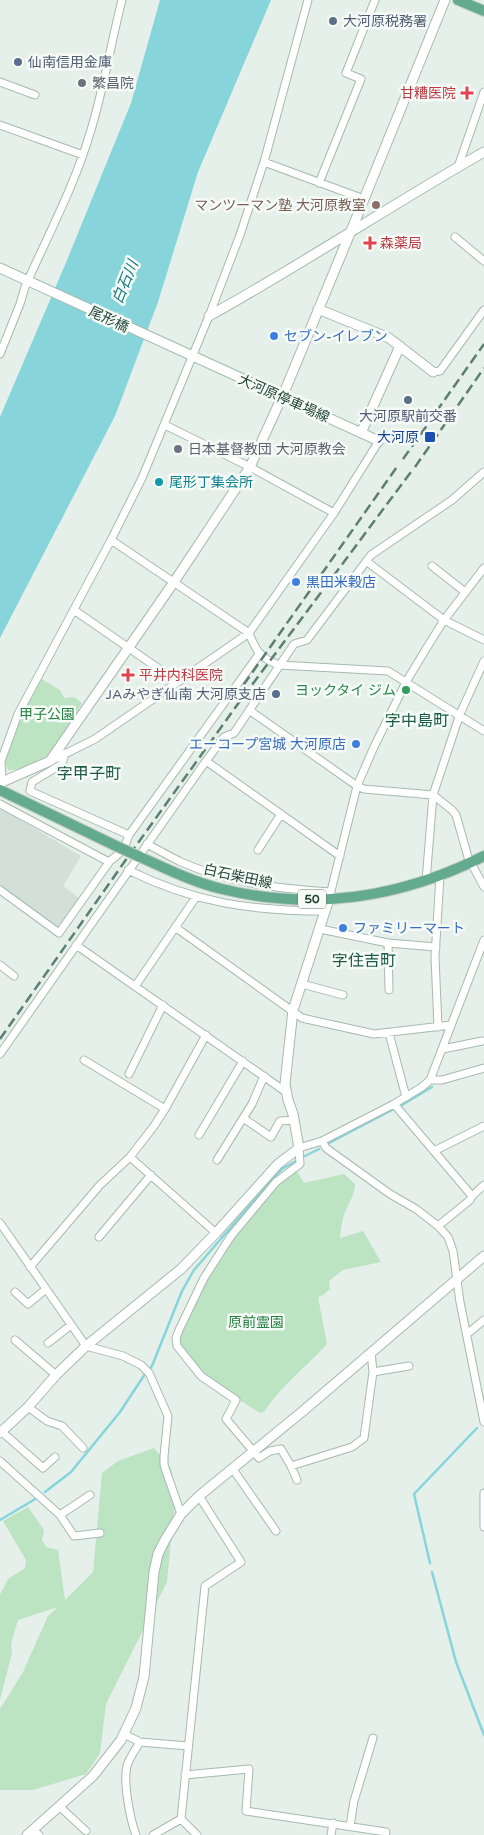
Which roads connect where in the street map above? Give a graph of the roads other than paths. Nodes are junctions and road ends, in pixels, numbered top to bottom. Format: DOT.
graph roads {
  1 [pos="122,0"];
  2 [pos="308,0"];
  3 [pos="375,0"];
  4 [pos="445,0"];
  5 [pos="458,0"];
  6 [pos="484,11"];
  7 [pos="0,82"];
  8 [pos="484,92"];
  9 [pos="35,95"];
  10 [pos="0,125"];
  11 [pos="484,152"];
  12 [pos="83,155"];
  13 [pos="264,162"];
  14 [pos="458,167"];
  15 [pos="319,182"];
  16 [pos="364,199"];
  17 [pos="350,233"];
  18 [pos="455,237"];
  19 [pos="484,261"];
  20 [pos="0,268"];
  21 [pos="29,282"];
  22 [pos="318,309"];
  23 [pos="484,310"];
  24 [pos="209,316"];
  25 [pos="400,346"];
  26 [pos="0,354"];
  27 [pos="190,356"];
  28 [pos="432,372"];
  29 [pos="281,398"];
  30 [pos="165,425"];
  31 [pos="360,433"];
  32 [pos="379,442"];
  33 [pos="250,467"];
  34 [pos="484,472"];
  35 [pos="334,512"];
  36 [pos="112,540"];
  37 [pos="366,561"];
  38 [pos="432,566"];
  39 [pos="484,568"];
  40 [pos="174,582"];
  41 [pos="466,592"];
  42 [pos="74,610"];
  43 [pos="444,620"];
  44 [pos="249,633"];
  45 [pos="484,640"];
  46 [pos="128,648"];
  47 [pos="260,653"];
  48 [pos="484,661"];
  49 [pos="279,665"];
  50 [pos="178,682"];
  51 [pos="406,682"];
  52 [pos="249,710"];
  53 [pos="460,714"];
  54 [pos="484,731"];
  55 [pos="65,754"];
  56 [pos="50,761"];
  57 [pos="206,761"];
  58 [pos="1,785"];
  59 [pos="357,786"];
  60 [pos="433,795"];
  61 [pos="0,804"];
  62 [pos="281,814"];
  63 [pos="129,836"];
  64 [pos="147,844"];
  65 [pos="258,850"];
  66 [pos="340,856"];
  67 [pos="484,856"];
  68 [pos="109,862"];
  69 [pos="470,863"];
  70 [pos="128,870"];
  71 [pos="440,876"];
  72 [pos="426,881"];
  73 [pos="484,887"];
  74 [pos="0,890"];
  75 [pos="330,896"];
  76 [pos="196,897"];
  77 [pos="325,911"];
  78 [pos="175,927"];
  79 [pos="320,929"];
  80 [pos="484,940"];
  81 [pos="388,943"];
  82 [pos="76,945"];
  83 [pos="436,947"];
  84 [pos="0,966"];
  85 [pos="14,976"];
  86 [pos="302,984"];
  87 [pos="136,986"];
  88 [pos="389,990"];
  89 [pos="342,995"];
  90 [pos="163,1005"];
  91 [pos="293,1010"];
  92 [pos="451,1025"];
  93 [pos="438,1027"];
  94 [pos="389,1033"];
  95 [pos="206,1035"];
  96 [pos="482,1041"];
  97 [pos="443,1049"];
  98 [pos="0,1054"];
  99 [pos="84,1060"];
  100 [pos="243,1062"];
  101 [pos="484,1068"];
  102 [pos="129,1074"];
  103 [pos="264,1076"];
  104 [pos="430,1080"];
  105 [pos="286,1092"];
  106 [pos="406,1097"];
  107 [pos="394,1104"];
  108 [pos="165,1109"];
  109 [pos="243,1118"];
  110 [pos="294,1120"];
  111 [pos="484,1126"];
  112 [pos="199,1135"];
  113 [pos="322,1141"];
  114 [pos="299,1148"];
  115 [pos="434,1151"];
  116 [pos="130,1157"];
  117 [pos="217,1160"];
  118 [pos="150,1175"];
  119 [pos="484,1185"];
  120 [pos="472,1196"];
  121 [pos="0,1223"];
  122 [pos="438,1226"];
  123 [pos="6,1231"];
  124 [pos="216,1233"];
  125 [pos="0,1237"];
  126 [pos="99,1237"];
  127 [pos="484,1256"];
  128 [pos="30,1266"];
  129 [pos="457,1280"];
  130 [pos="46,1289"];
  131 [pos="15,1292"];
  132 [pos="484,1320"];
  133 [pos="71,1325"];
  134 [pos="467,1334"];
  135 [pos="15,1340"];
  136 [pos="48,1343"];
  137 [pos="86,1346"];
  138 [pos="371,1352"];
  139 [pos="409,1366"];
  140 [pos="373,1372"];
  141 [pos="56,1375"];
  142 [pos="28,1407"];
  143 [pos="483,1414"];
  144 [pos="484,1422"];
  145 [pos="1,1432"];
  146 [pos="83,1448"];
  147 [pos="253,1451"];
  148 [pos="55,1457"];
  149 [pos="0,1461"];
  150 [pos="291,1466"];
  151 [pos="232,1468"];
  152 [pos="297,1480"];
  153 [pos="484,1493"];
  154 [pos="90,1495"];
  155 [pos="199,1496"];
  156 [pos="181,1514"];
  157 [pos="60,1515"];
  158 [pos="484,1527"];
  159 [pos="276,1531"];
  160 [pos="100,1533"];
  161 [pos="124,1734"];
  162 [pos="373,1738"];
  163 [pos="140,1742"];
  164 [pos="188,1746"];
  165 [pos="185,1775"];
  166 [pos="60,1807"];
  167 [pos="181,1818"];
  168 [pos="333,1823"];
  169 [pos="350,1826"];
  170 [pos="86,1831"];
  171 [pos="33,1833"];
  172 [pos="136,1835"];
  173 [pos="153,1835"];
  174 [pos="197,1835"];
  175 [pos="331,1835"];
  176 [pos="386,1835"];
  1 -- 12 [label="street"];
  2 -- 13 [label="street"];
  3 -- 15 [label="street"];
  4 -- 16 [label="street"];
  5 -- 6 [label="main road"];
  7 -- 9 [label="street"];
  8 -- 14 [label="street"];
  10 -- 12 [label="street"];
  11 -- 14 [label="street"];
  12 -- 21 [label="street"];
  13 -- 15 [label="street"];
  13 -- 24 [label="street"];
  14 -- 17 [label="street"];
  15 -- 16 [label="street"];
  16 -- 17 [label="street"];
  17 -- 22 [label="street"];
  17 -- 24 [label="street"];
  18 -- 19 [label="street"];
  20 -- 21 [label="street"];
  21 -- 26 [label="street"];
  21 -- 27 [label="street, 尾形橋"];
  22 -- 25 [label="street"];
  22 -- 29 [label="street"];
  23 -- 28 [label="street"];
  24 -- 27 [label="street"];
  25 -- 28 [label="street"];
  25 -- 31 [label="street"];
  27 -- 29 [label="street, 大河原停車場線"];
  27 -- 30 [label="street"];
  29 -- 31 [label="street, 大河原停車場線"];
  29 -- 33 [label="street"];
  30 -- 33 [label="street"];
  30 -- 36 [label="street"];
  31 -- 32 [label="street, 大河原停車場線"];
  32 -- 35 [label="street"];
  33 -- 35 [label="street"];
  33 -- 40 [label="street"];
  34 -- 37 [label="street"];
  35 -- 44 [label="street"];
  36 -- 40 [label="street"];
  36 -- 42 [label="street"];
  37 -- 43 [label="street"];
  37 -- 49 [label="street"];
  38 -- 41 [label="street"];
  39 -- 41 [label="street"];
  40 -- 44 [label="street"];
  40 -- 46 [label="street"];
  41 -- 43 [label="street"];
  42 -- 46 [label="street"];
  42 -- 58 [label="street"];
  43 -- 45 [label="street"];
  43 -- 51 [label="street"];
  44 -- 47 [label="street"];
  44 -- 50 [label="street"];
  46 -- 50 [label="street"];
  46 -- 56 [label="street"];
  47 -- 49 [label="street"];
  47 -- 63 [label="street"];
  48 -- 53 [label="street"];
  49 -- 51 [label="street"];
  49 -- 52 [label="street"];
  50 -- 55 [label="street"];
  51 -- 53 [label="street"];
  51 -- 59 [label="street"];
  52 -- 57 [label="street"];
  52 -- 59 [label="street"];
  53 -- 54 [label="street"];
  53 -- 60 [label="street"];
  55 -- 56 [label="street"];
  55 -- 63 [label="street"];
  56 -- 58 [label="street"];
  57 -- 62 [label="street"];
  57 -- 64 [label="street"];
  58 -- 75 [label="main road, 白石柴田線 / 50, bridge"];
  59 -- 60 [label="street"];
  59 -- 66 [label="street"];
  60 -- 69 [label="street"];
  60 -- 72 [label="street"];
  61 -- 68 [label="street"];
  62 -- 65 [label="street"];
  62 -- 66 [label="street"];
  63 -- 68 [label="street"];
  64 -- 70 [label="street"];
  64 -- 75 [label="street"];
  66 -- 75 [label="street"];
  67 -- 69 [label="main road, 白石柴田線 / 50"];
  68 -- 74 [label="street"];
  69 -- 71 [label="main road, 白石柴田線 / 50"];
  69 -- 73 [label="street"];
  70 -- 76 [label="street"];
  70 -- 82 [label="street"];
  71 -- 72 [label="main road, 白石柴田線 / 50"];
  71 -- 83 [label="street"];
  72 -- 75 [label="main road, 白石柴田線 / 50"];
  75 -- 77 [label="street"];
  76 -- 77 [label="street"];
  76 -- 78 [label="street"];
  77 -- 79 [label="street"];
  78 -- 87 [label="street"];
  78 -- 91 [label="street"];
  79 -- 81 [label="street"];
  79 -- 86 [label="street"];
  80 -- 92 [label="street"];
  81 -- 83 [label="street"];
  81 -- 88 [label="street"];
  82 -- 87 [label="street"];
  82 -- 98 [label="street"];
  83 -- 93 [label="street"];
  84 -- 85 [label="street"];
  86 -- 89 [label="street"];
  86 -- 91 [label="street"];
  87 -- 90 [label="street"];
  90 -- 95 [label="street"];
  90 -- 102 [label="street"];
  91 -- 94 [label="street"];
  91 -- 105 [label="street"];
  92 -- 93 [label="street"];
  92 -- 97 [label="street"];
  93 -- 94 [label="street"];
  94 -- 106 [label="street"];
  95 -- 100 [label="street"];
  95 -- 108 [label="street"];
  96 -- 97 [label="street"];
  97 -- 104 [label="street"];
  99 -- 108 [label="street"];
  100 -- 103 [label="street"];
  100 -- 112 [label="street"];
  101 -- 104 [label="street"];
  103 -- 105 [label="street"];
  103 -- 109 [label="street"];
  104 -- 106 [label="street"];
  105 -- 110 [label="street"];
  106 -- 107 [label="street"];
  107 -- 113 [label="street"];
  107 -- 115 [label="street"];
  108 -- 116 [label="street"];
  109 -- 110 [label="street"];
  109 -- 117 [label="street"];
  110 -- 114 [label="street"];
  111 -- 115 [label="street"];
  113 -- 114 [label="street"];
  113 -- 122 [label="street"];
  114 -- 124 [label="street"];
  114 -- 147 [label="street"];
  115 -- 120 [label="street"];
  116 -- 118 [label="street"];
  116 -- 128 [label="street"];
  118 -- 124 [label="street"];
  118 -- 126 [label="street"];
  119 -- 120 [label="street"];
  120 -- 122 [label="street"];
  121 -- 123 [label="street"];
  122 -- 129 [label="street"];
  123 -- 125 [label="street"];
  123 -- 128 [label="street"];
  124 -- 137 [label="street"];
  127 -- 129 [label="street"];
  128 -- 130 [label="street"];
  129 -- 134 [label="street"];
  129 -- 138 [label="street"];
  130 -- 131 [label="street"];
  130 -- 133 [label="street"];
  132 -- 134 [label="street"];
  133 -- 136 [label="street"];
  133 -- 137 [label="street"];
  134 -- 143 [label="street"];
  135 -- 141 [label="street"];
  137 -- 141 [label="street"];
  137 -- 156 [label="street"];
  138 -- 140 [label="street"];
  138 -- 147 [label="street"];
  139 -- 140 [label="street"];
  140 -- 150 [label="street"];
  141 -- 142 [label="street"];
  142 -- 145 [label="street"];
  142 -- 146 [label="street"];
  143 -- 144 [label="street"];
  145 -- 148 [label="street"];
  147 -- 150 [label="street"];
  147 -- 151 [label="street"];
  149 -- 157 [label="street"];
  150 -- 152 [label="street"];
  151 -- 155 [label="street"];
  151 -- 159 [label="street"];
  153 -- 158 [label="street"];
  154 -- 157 [label="street"];
  155 -- 156 [label="street"];
  155 -- 164 [label="street"];
  156 -- 161 [label="street"];
  157 -- 160 [label="street"];
  161 -- 163 [label="street"];
  161 -- 166 [label="street"];
  162 -- 169 [label="street"];
  163 -- 164 [label="street"];
  163 -- 172 [label="street"];
  164 -- 165 [label="street"];
  165 -- 167 [label="street"];
  165 -- 168 [label="street"];
  166 -- 170 [label="street"];
  166 -- 171 [label="street"];
  167 -- 173 [label="street"];
  167 -- 174 [label="street"];
  168 -- 169 [label="street"];
  168 -- 175 [label="street"];
  169 -- 176 [label="street"];
}
